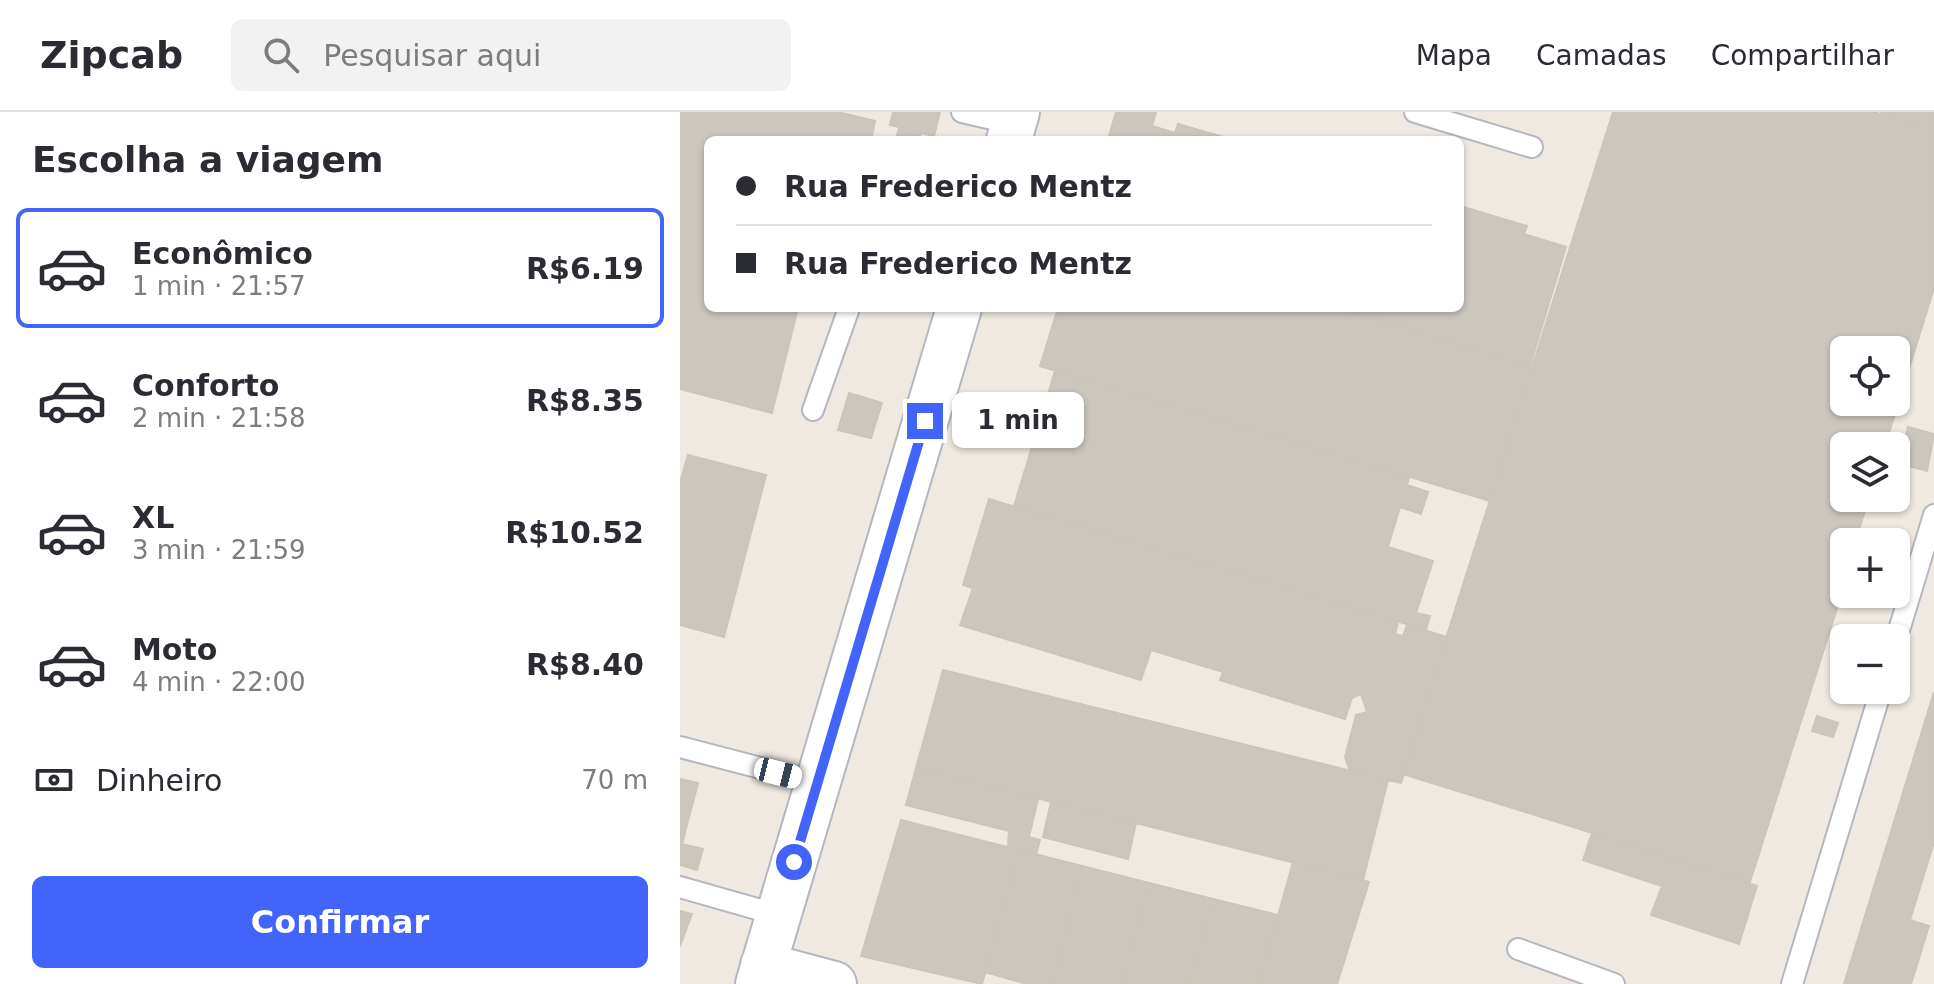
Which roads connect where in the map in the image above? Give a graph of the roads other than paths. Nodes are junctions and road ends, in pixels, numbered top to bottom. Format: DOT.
graph roads {
  1 [pos="962,112"];
  2 [pos="1415,112"];
  3 [pos="1013,125"];
  4 [pos="1532,147"];
  5 [pos="848,312"];
  6 [pos="958,312"];
  7 [pos="813,410"];
  8 [pos="1934,515"];
  9 [pos="1901,624"];
  10 [pos="1877,704"];
  11 [pos="680,747"];
  12 [pos="818,783"];
  13 [pos="680,887"];
  14 [pos="778,915"];
  15 [pos="1518,949"];
  16 [pos="761,974"];
  17 [pos="834,984"];
  18 [pos="1614,984"];
  19 [pos="1792,984"];
  1 -- 3 [label="lane"];
  2 -- 4 [label="lane"];
  5 -- 7 [label="lane"];
  6 -- 12 [label="street"];
  8 -- 9 [label="lane"];
  10 -- 19 [label="lane"];
  11 -- 12 [label="lane"];
  12 -- 14 [label="street"];
  13 -- 14 [label="lane"];
  14 -- 16 [label="street"];
  15 -- 18 [label="lane"];
  16 -- 17 [label="street"];
}
